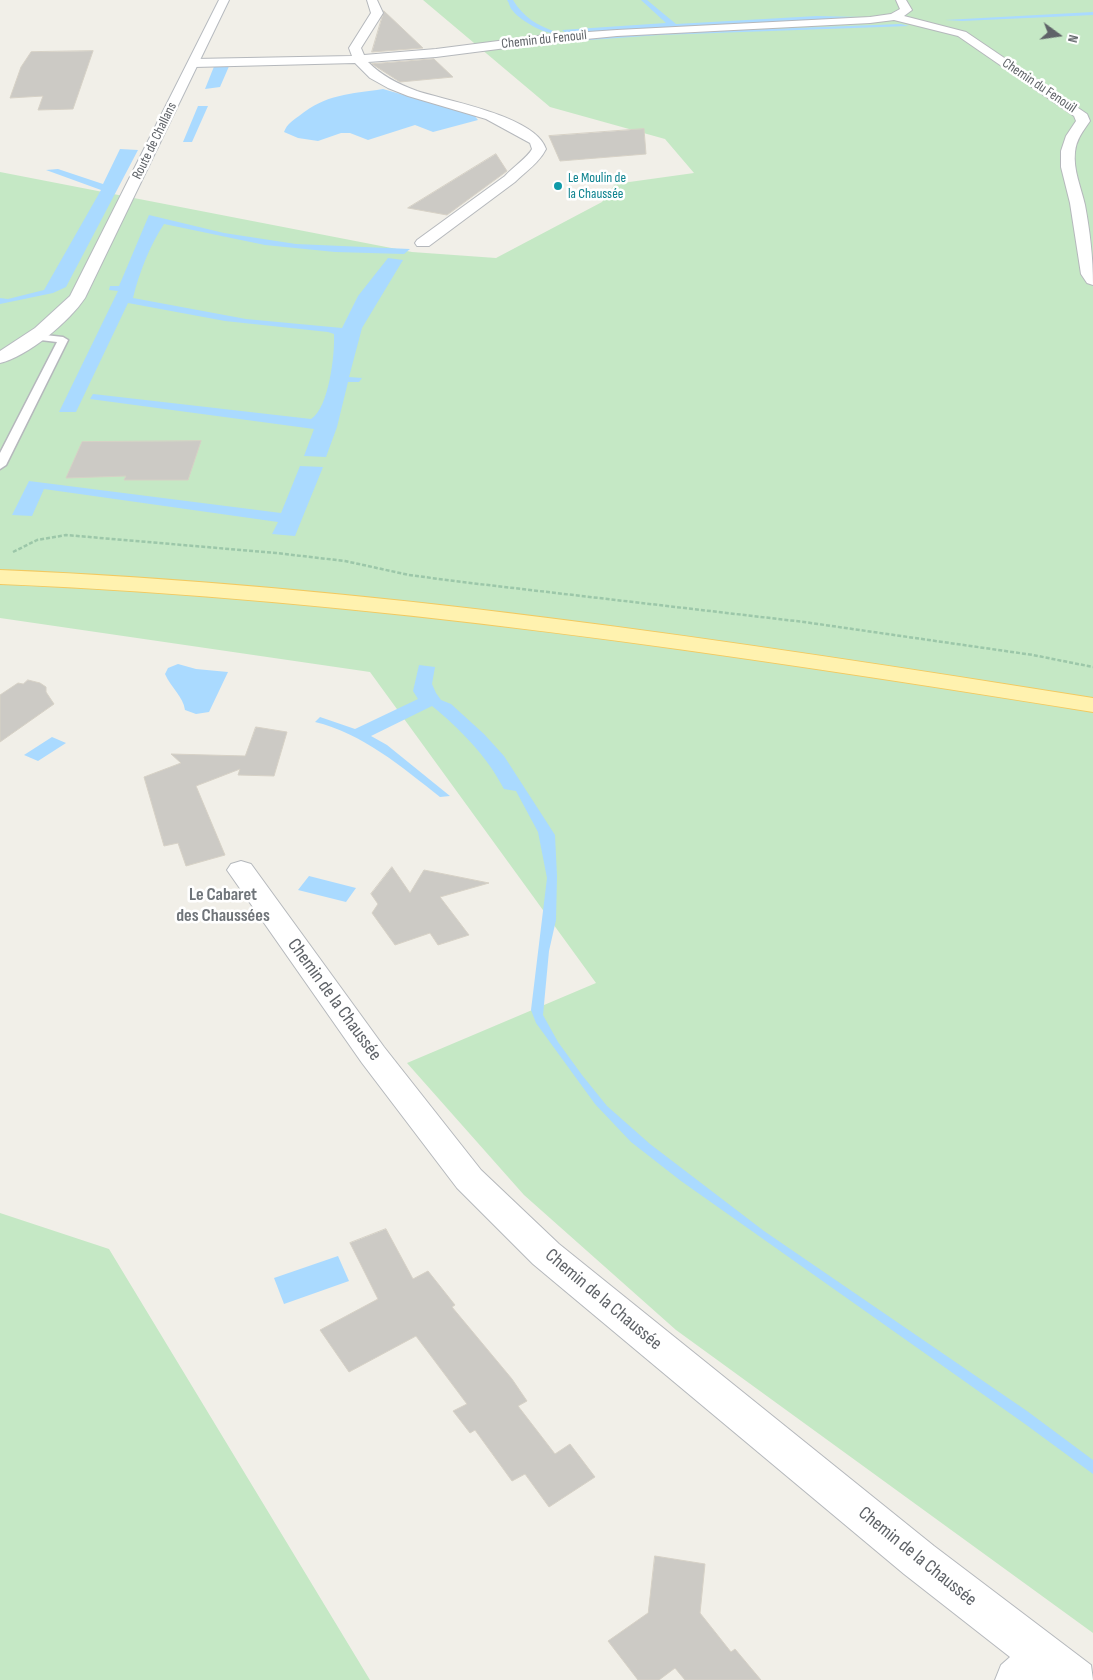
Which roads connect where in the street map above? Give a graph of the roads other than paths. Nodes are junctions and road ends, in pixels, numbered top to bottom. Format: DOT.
graph roads {
  1 [pos="224,0"];
  2 [pos="372,0"];
  3 [pos="901,0"];
  4 [pos="894,17"];
  5 [pos="360,59"];
  6 [pos="194,63"];
  7 [pos="423,243"];
  8 [pos="1093,280"];
  9 [pos="86,281"];
  10 [pos="36,337"];
  11 [pos="0,344"];
  12 [pos="0,358"];
  13 [pos="0,465"];
  14 [pos="3,561"];
  15 [pos="0,577"];
  16 [pos="80,579"];
  17 [pos="1093,705"];
  18 [pos="241,870"];
  19 [pos="1045,1672"];
  1 -- 6 [label="street, Route de Challans"];
  2 -- 5 [label="street"];
  3 -- 4 [label="street"];
  4 -- 5 [label="street, Chemin du Fenouil"];
  4 -- 8 [label="street, Chemin du Fenouil"];
  5 -- 6 [label="street, Chemin du Fenouil"];
  5 -- 7 [label="street"];
  6 -- 9 [label="street, Route de Challans"];
  9 -- 10 [label="street, Route de Challans"];
  9 -- 11 [label="street, Route de Challans"];
  10 -- 12 [label="street, Route de Challans"];
  10 -- 13 [label="lane"];
  14 -- 16 [label="main road"];
  15 -- 16 [label="main road"];
  16 -- 17 [label="main road"];
  18 -- 19 [label="street, Chemin de la Chaussée"];
}
